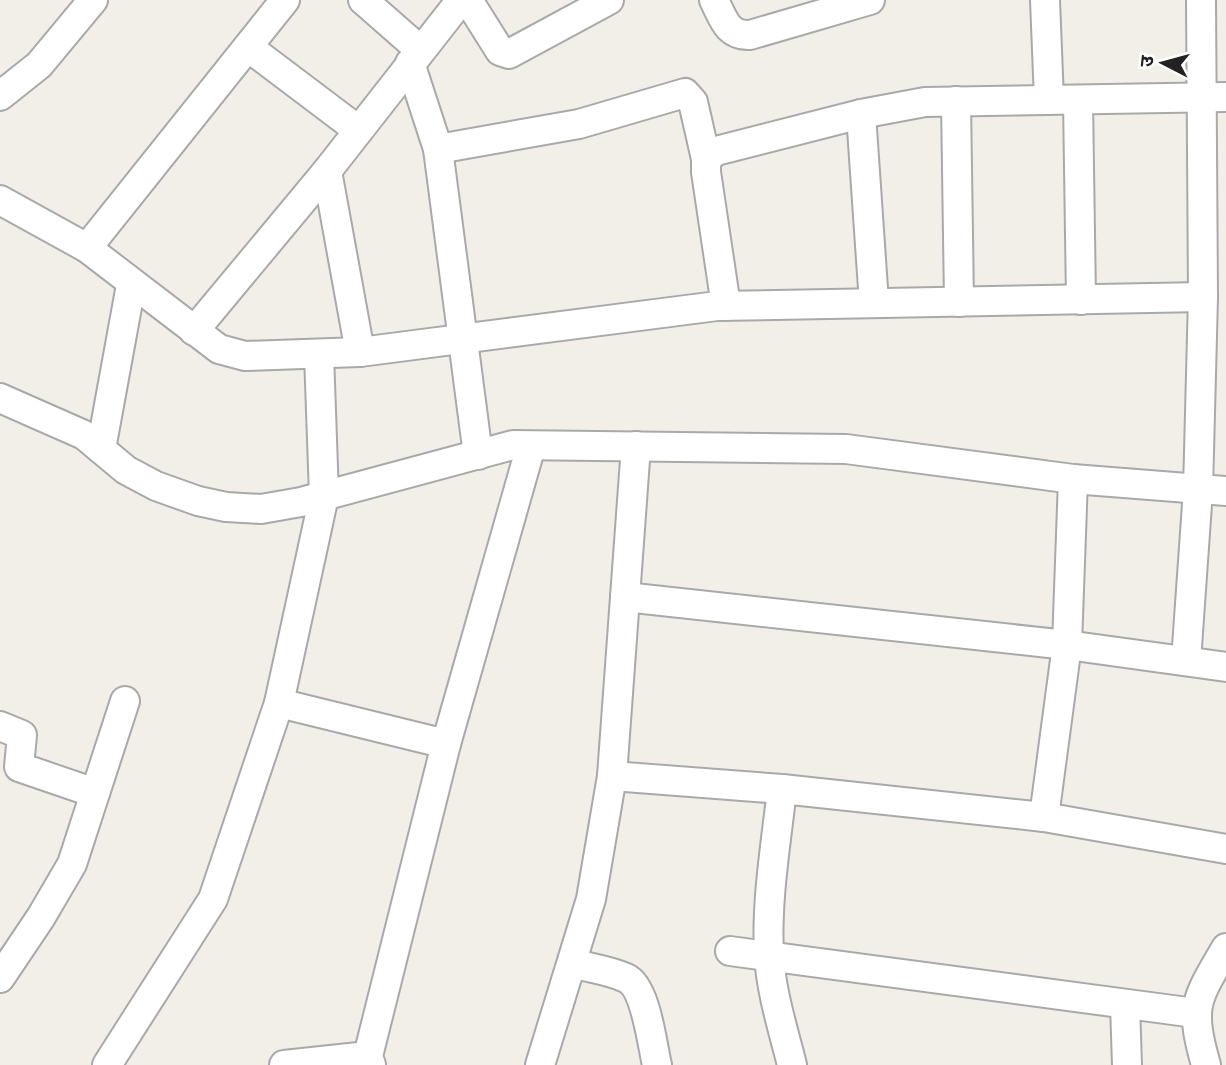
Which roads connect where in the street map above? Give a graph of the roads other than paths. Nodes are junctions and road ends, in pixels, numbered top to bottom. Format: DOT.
graph roads {
  1 [pos="93,0"];
  2 [pos="285,0"];
  3 [pos="363,0"];
  4 [pos="461,0"];
  5 [pos="468,0"];
  6 [pos="609,0"];
  7 [pos="713,0"];
  8 [pos="870,0"];
  9 [pos="1045,0"];
  10 [pos="1201,0"];
  11 [pos="248,47"];
  12 [pos="415,56"];
  13 [pos="0,96"];
  14 [pos="1214,97"];
  15 [pos="1049,100"];
  16 [pos="1078,100"];
  17 [pos="956,102"];
  18 [pos="861,114"];
  19 [pos="358,130"];
  20 [pos="438,149"];
  21 [pos="706,159"];
  22 [pos="327,171"];
  23 [pos="0,200"];
  24 [pos="87,248"];
  25 [pos="131,285"];
  26 [pos="1203,298"];
  27 [pos="1081,300"];
  28 [pos="959,302"];
  29 [pos="874,303"];
  30 [pos="726,306"];
  31 [pos="194,331"];
  32 [pos="460,337"];
  33 [pos="360,352"];
  34 [pos="318,354"];
  35 [pos="0,398"];
  36 [pos="531,446"];
  37 [pos="636,446"];
  38 [pos="101,449"];
  39 [pos="478,455"];
  40 [pos="1073,479"];
  41 [pos="1212,490"];
  42 [pos="324,495"];
  43 [pos="625,597"];
  44 [pos="1067,645"];
  45 [pos="1186,661"];
  46 [pos="1226,667"];
  47 [pos="125,701"];
  48 [pos="279,703"];
  49 [pos="0,726"];
  50 [pos="446,744"];
  51 [pos="612,776"];
  52 [pos="782,789"];
  53 [pos="95,793"];
  54 [pos="1044,817"];
  55 [pos="1226,849"];
  56 [pos="1226,948"];
  57 [pos="730,951"];
  58 [pos="769,956"];
  59 [pos="572,963"];
  60 [pos="0,978"];
  61 [pos="1125,1004"];
  62 [pos="1195,1013"];
  63 [pos="370,1061"];
  64 [pos="107,1065"];
  65 [pos="284,1065"];
  66 [pos="540,1065"];
  67 [pos="657,1065"];
  68 [pos="792,1065"];
  69 [pos="1127,1065"];
  70 [pos="1206,1065"];
  1 -- 13 [label="street"];
  2 -- 11 [label="street"];
  3 -- 12 [label="street"];
  4 -- 12 [label="street"];
  5 -- 6 [label="street"];
  7 -- 8 [label="street"];
  9 -- 15 [label="street"];
  10 -- 14 [label="street"];
  11 -- 19 [label="street"];
  11 -- 24 [label="street"];
  12 -- 19 [label="street"];
  12 -- 20 [label="street"];
  14 -- 16 [label="street"];
  14 -- 26 [label="street"];
  15 -- 16 [label="street"];
  15 -- 17 [label="street"];
  16 -- 27 [label="street"];
  17 -- 18 [label="street"];
  17 -- 28 [label="street"];
  18 -- 21 [label="street"];
  18 -- 29 [label="street"];
  19 -- 22 [label="street"];
  20 -- 21 [label="street"];
  20 -- 32 [label="street"];
  21 -- 30 [label="street"];
  22 -- 31 [label="street"];
  22 -- 33 [label="street"];
  23 -- 24 [label="street"];
  24 -- 25 [label="street"];
  25 -- 31 [label="street"];
  25 -- 38 [label="street"];
  26 -- 27 [label="street"];
  26 -- 41 [label="street"];
  27 -- 28 [label="street"];
  28 -- 29 [label="street"];
  29 -- 30 [label="street"];
  30 -- 32 [label="street"];
  31 -- 34 [label="street"];
  32 -- 33 [label="street"];
  32 -- 39 [label="street"];
  33 -- 34 [label="street"];
  34 -- 42 [label="street"];
  35 -- 38 [label="street"];
  36 -- 37 [label="street"];
  36 -- 39 [label="street"];
  36 -- 50 [label="street"];
  37 -- 40 [label="street"];
  37 -- 43 [label="street"];
  38 -- 42 [label="street"];
  39 -- 42 [label="street"];
  40 -- 41 [label="street"];
  40 -- 44 [label="street"];
  41 -- 45 [label="street"];
  42 -- 48 [label="street"];
  43 -- 44 [label="street"];
  43 -- 51 [label="street"];
  44 -- 45 [label="street"];
  44 -- 54 [label="street"];
  45 -- 46 [label="street"];
  47 -- 53 [label="street"];
  48 -- 50 [label="street"];
  48 -- 64 [label="street"];
  49 -- 53 [label="street"];
  50 -- 63 [label="street"];
  51 -- 52 [label="street"];
  51 -- 59 [label="street"];
  52 -- 54 [label="street"];
  52 -- 58 [label="street"];
  53 -- 60 [label="street"];
  54 -- 55 [label="street"];
  56 -- 62 [label="street"];
  57 -- 58 [label="street"];
  58 -- 61 [label="street"];
  58 -- 68 [label="street"];
  59 -- 66 [label="street"];
  59 -- 67 [label="street"];
  61 -- 62 [label="street"];
  61 -- 69 [label="street"];
  62 -- 70 [label="street"];
  63 -- 65 [label="street"];
}
